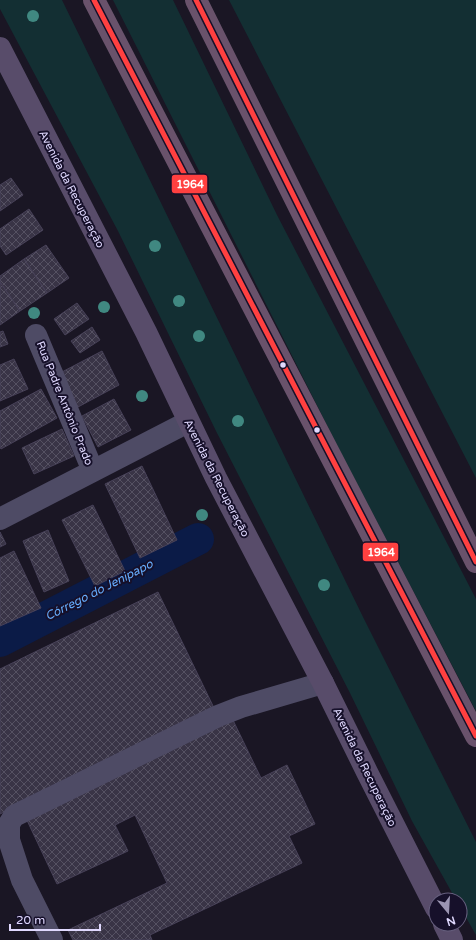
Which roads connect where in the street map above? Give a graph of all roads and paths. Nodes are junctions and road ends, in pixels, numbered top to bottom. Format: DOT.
graph roads {
  1 [pos="94,0"];
  2 [pos="196,0"];
  3 [pos="0,48"];
  4 [pos="36,335"];
  5 [pos="188,422"];
  6 [pos="93,471"];
  7 [pos="0,519"];
  8 [pos="476,562"];
  9 [pos="324,683"];
  10 [pos="476,736"];
  11 [pos="428,892"];
  12 [pos="52,940"];
  1 -- 10 [label="highway"];
  2 -- 8 [label="highway"];
  3 -- 5 [label="main road, Avenida da Recuperação"];
  4 -- 6 [label="street, Rua Padre Antônio Prado"];
  5 -- 6 [label="street, Rua Padre Antônio Prado"];
  5 -- 9 [label="main road, Avenida da Recuperação"];
  6 -- 7 [label="street, Rua Padre Antônio Prado"];
  9 -- 11 [label="main road, Avenida da Recuperação"];
  9 -- 12 [label="street"];
}
